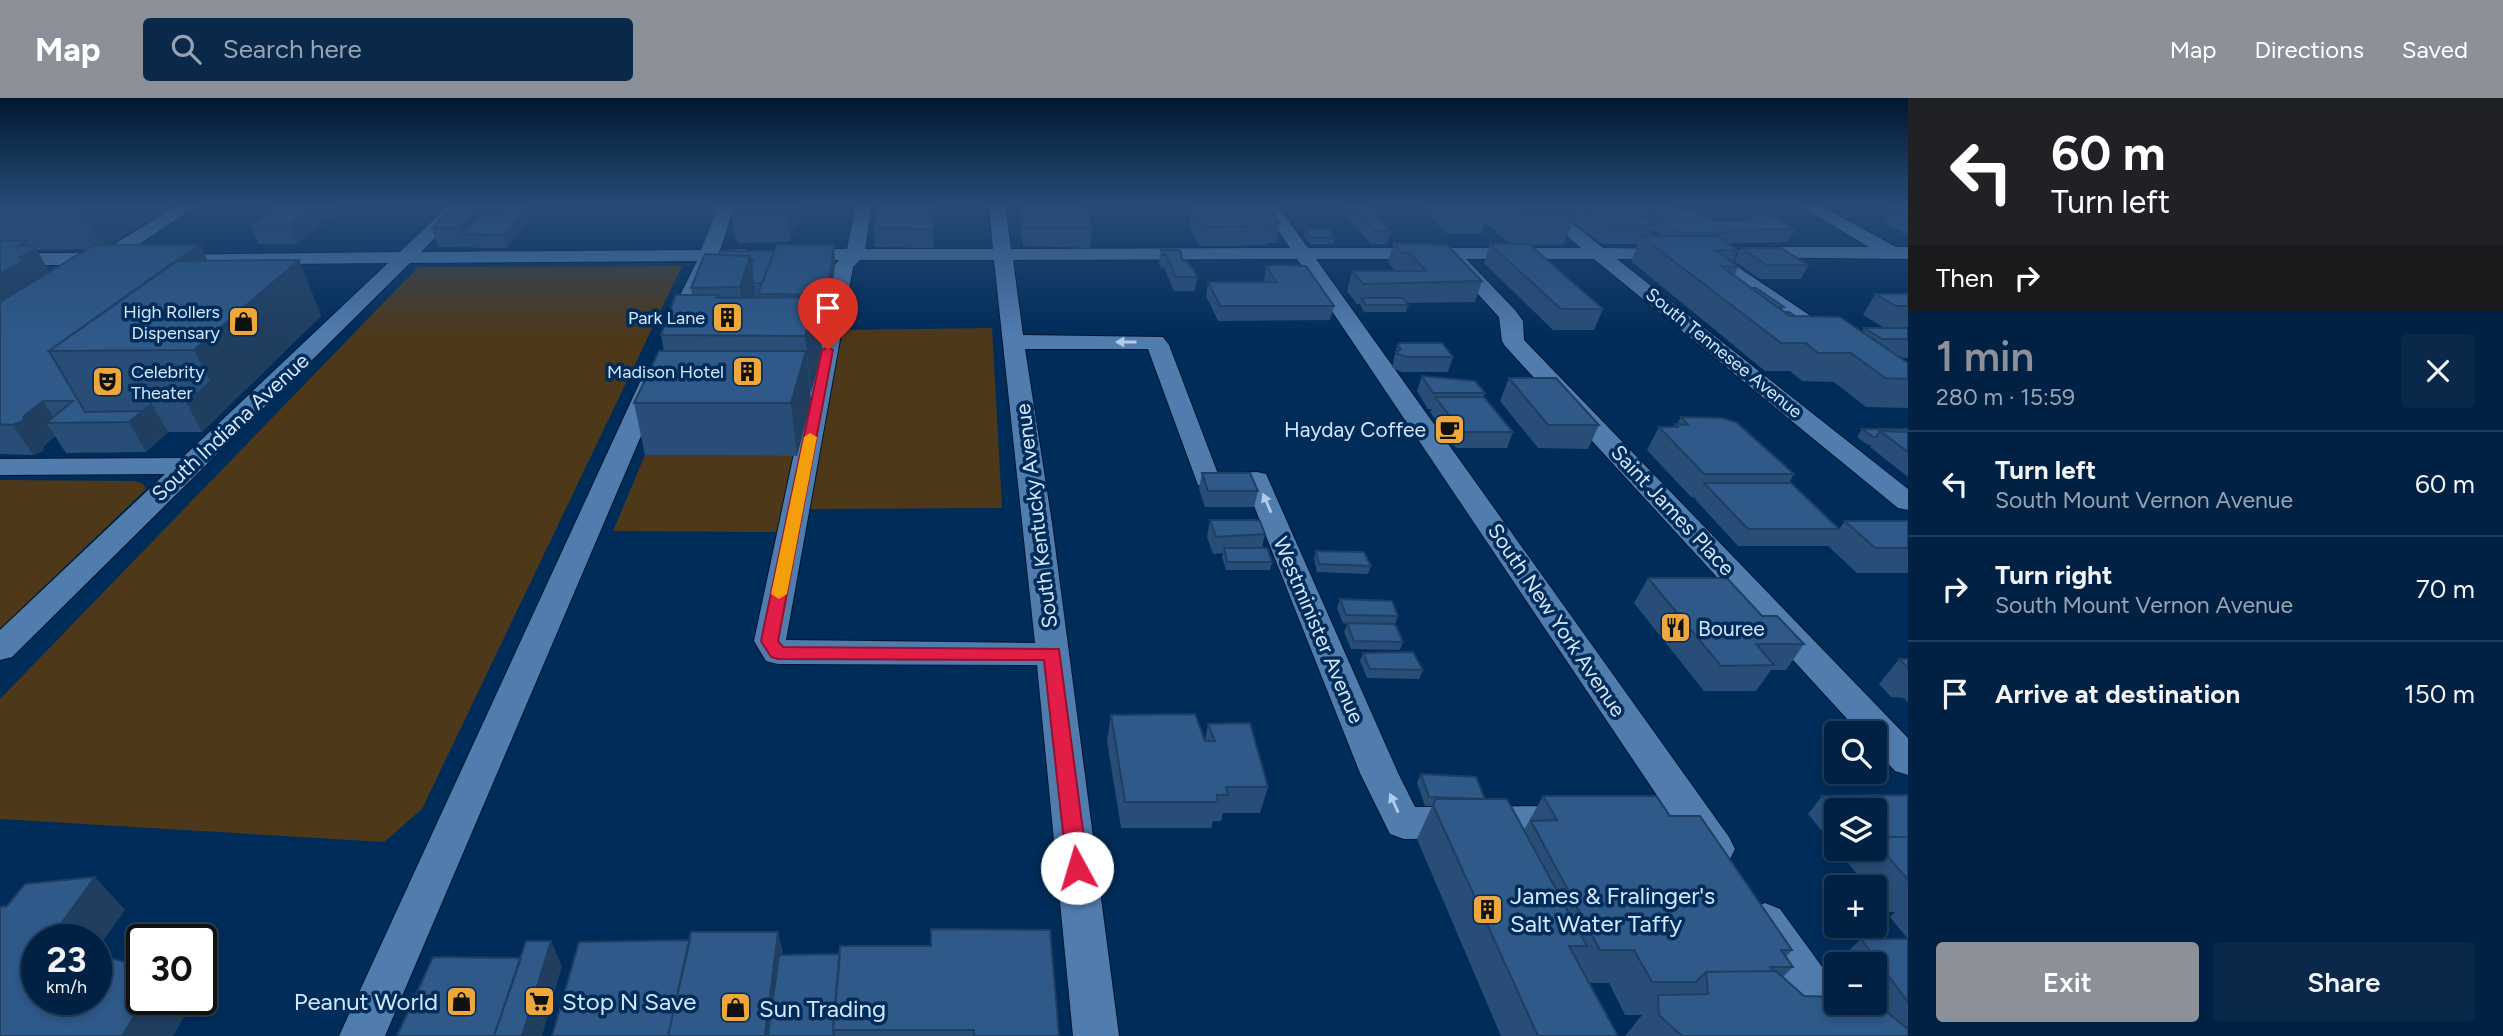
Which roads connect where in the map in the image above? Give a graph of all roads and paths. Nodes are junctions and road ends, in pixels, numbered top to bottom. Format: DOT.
graph roads {
  1 [pos="120,249"];
  2 [pos="415,249"];
  3 [pos="709,249"];
  4 [pos="856,249"];
  5 [pos="1001,249"];
  6 [pos="1301,249"];
  7 [pos="1591,249"];
  8 [pos="1304,253"];
  9 [pos="1596,253"];
  10 [pos="1704,253"];
  11 [pos="1002,254"];
  12 [pos="1451,254"];
  13 [pos="855,255"];
  14 [pos="706,256"];
  15 [pos="1903,256"];
  16 [pos="407,257"];
  17 [pos="257,258"];
  18 [pos="0,259"];
  19 [pos="104,259"];
  20 [pos="71,280"];
  21 [pos="227,280"];
  22 [pos="1013,342"];
  23 [pos="1842,348"];
  24 [pos="1,459"];
  25 [pos="188,466"];
  26 [pos="1908,502"];
  27 [pos="0,649"];
  28 [pos="1052,654"];
  29 [pos="1908,761"];
  30 [pos="1694,820"];
  31 [pos="1654,821"];
  32 [pos="1600,822"];
  33 [pos="364,1031"];
  34 [pos="1096,1036"];
  35 [pos="1844,1036"];
  1 -- 19 [label="street"];
  2 -- 16 [label="street, South Indiana Avenue"];
  3 -- 14 [label="street"];
  4 -- 13 [label="street"];
  5 -- 11 [label="street, South Kentucky Avenue"];
  6 -- 8 [label="street, South New York Avenue"];
  7 -- 9 [label="street, South Tennesee Avenue"];
  8 -- 11 [label="street"];
  8 -- 12 [label="street"];
  8 -- 30 [label="street, South New York Avenue"];
  9 -- 10 [label="street"];
  9 -- 12 [label="street"];
  9 -- 26 [label="street, South Tennesee Avenue"];
  10 -- 15 [label="street"];
  10 -- 23 [label="street"];
  11 -- 13 [label="street"];
  11 -- 22 [label="street, South Kentucky Avenue"];
  12 -- 29 [label="street, Saint James Place"];
  13 -- 14 [label="street"];
  13 -- 28 [label="street"];
  14 -- 16 [label="street"];
  14 -- 33 [label="street"];
  16 -- 17 [label="street"];
  16 -- 25 [label="street, South Indiana Avenue"];
  17 -- 19 [label="street"];
  17 -- 21 [label="street"];
  18 -- 19 [label="street"];
  19 -- 20 [label="street"];
  22 -- 28 [label="street, South Kentucky Avenue"];
  32 -- 22 [label="street, Westminister Avenue, one-way"];
  24 -- 25 [label="street"];
  25 -- 27 [label="street, South Indiana Avenue"];
  28 -- 34 [label="street, South Kentucky Avenue"];
  30 -- 31 [label="street"];
  30 -- 35 [label="street, South New York Avenue"];
}
